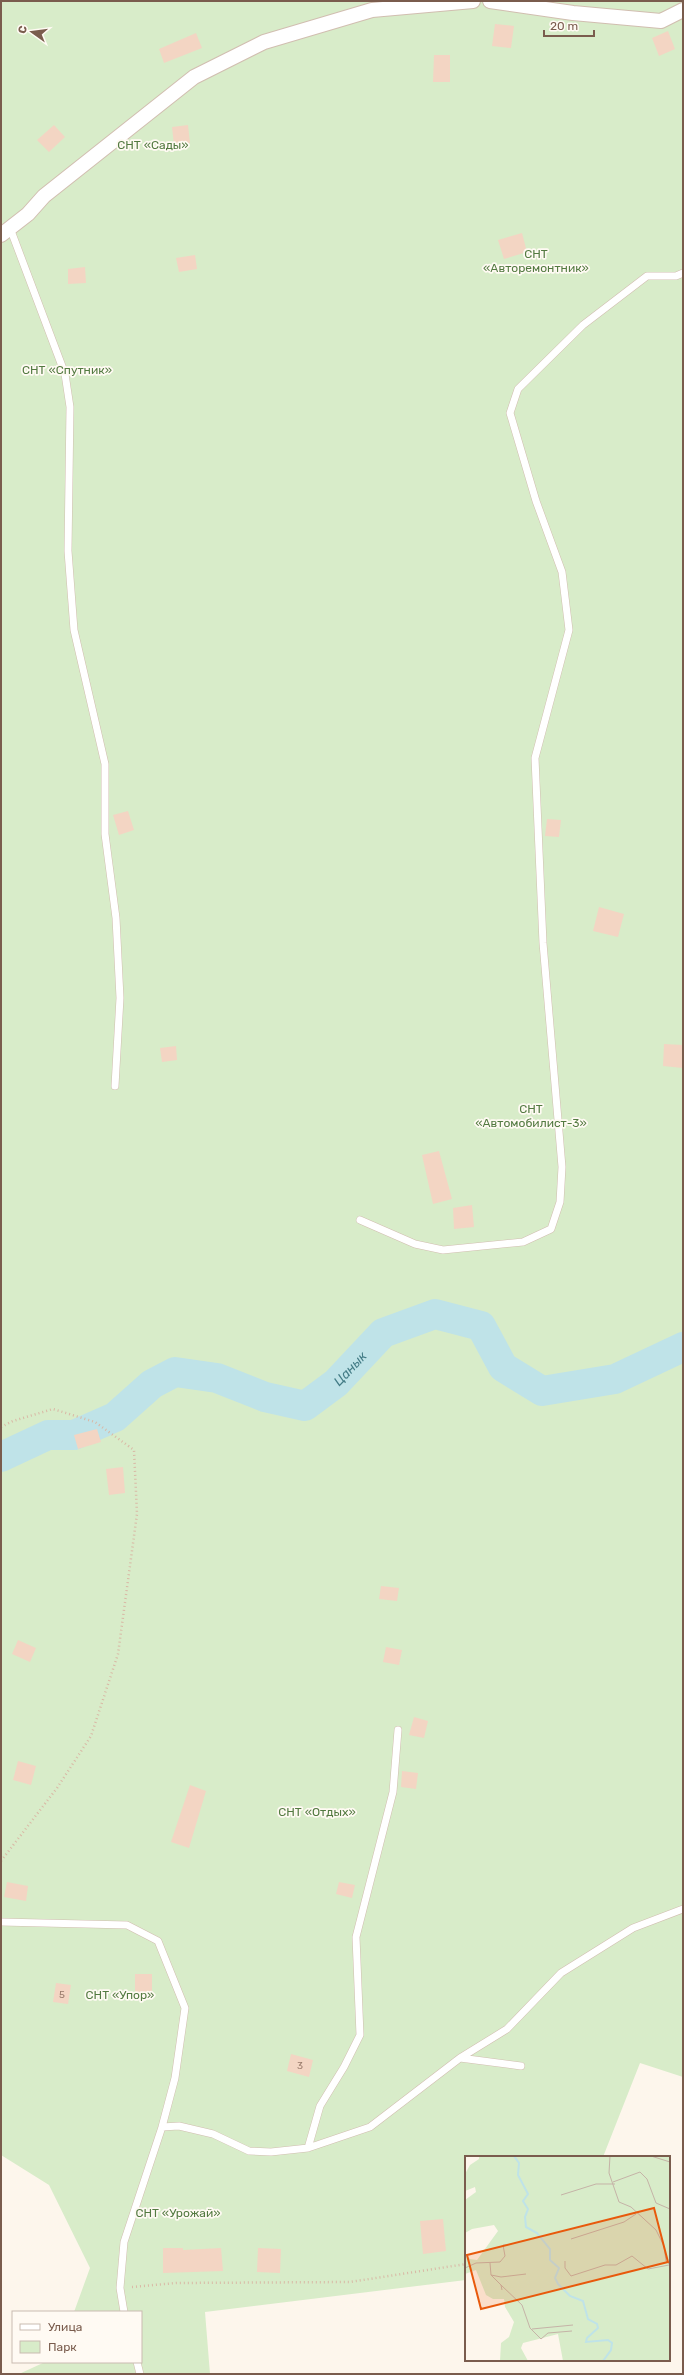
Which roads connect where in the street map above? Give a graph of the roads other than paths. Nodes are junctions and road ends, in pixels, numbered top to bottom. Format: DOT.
graph roads {
  1 [pos="472,1"];
  2 [pos="490,1"];
  3 [pos="421,4"];
  4 [pos="683,10"];
  5 [pos="6,232"];
  6 [pos="683,273"];
  7 [pos="115,1086"];
  8 [pos="360,1220"];
  9 [pos="398,1730"];
  10 [pos="683,1909"];
  11 [pos="1,1922"];
  12 [pos="460,2058"];
  13 [pos="521,2066"];
  14 [pos="162,2127"];
  15 [pos="308,2148"];
  16 [pos="124,2311"];
  17 [pos="137,2363"];
  18 [pos="140,2374"];
  1 -- 3 [label="street"];
  2 -- 4 [label="street"];
  3 -- 5 [label="street"];
  5 -- 7 [label="lane"];
  6 -- 8 [label="lane"];
  9 -- 15 [label="lane"];
  10 -- 12 [label="lane"];
  11 -- 14 [label="lane"];
  12 -- 13 [label="lane"];
  12 -- 15 [label="lane"];
  14 -- 15 [label="lane"];
  14 -- 16 [label="lane"];
  17 -- 18 [label="lane"];
}
